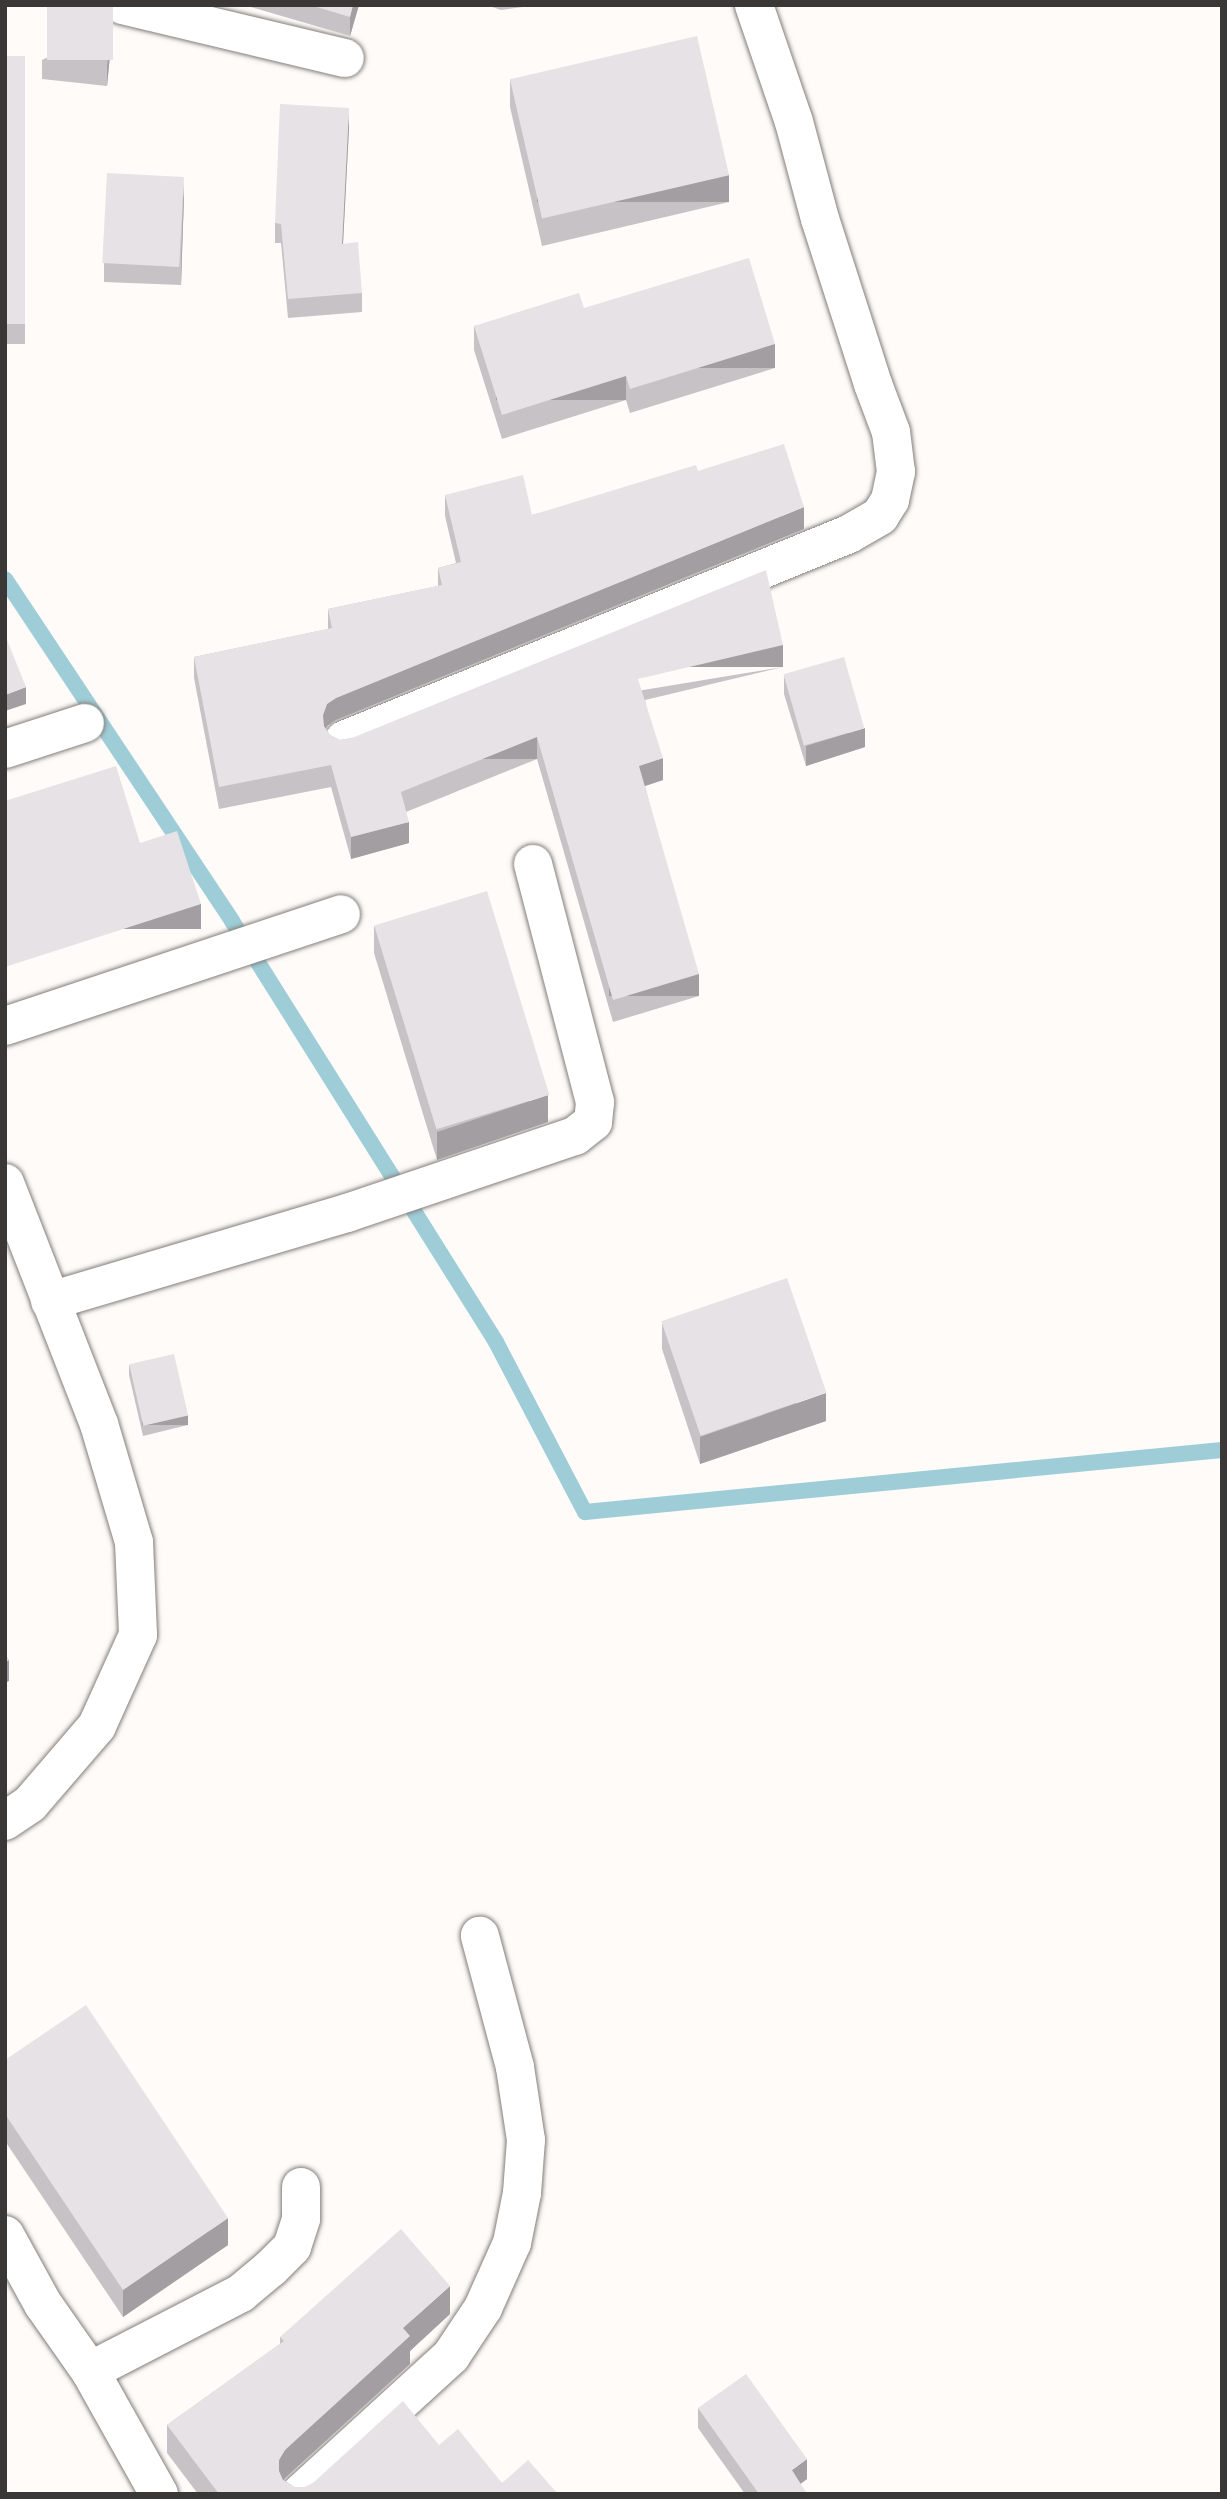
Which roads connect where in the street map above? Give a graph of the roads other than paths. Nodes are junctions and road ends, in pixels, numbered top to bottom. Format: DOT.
graph roads {
  1 [pos="122,5"];
  2 [pos="754,5"];
  3 [pos="233,17"];
  4 [pos="345,58"];
  5 [pos="85,723"];
  6 [pos="344,740"];
  7 [pos="5,749"];
  8 [pos="533,864"];
  9 [pos="341,914"];
  10 [pos="5,1027"];
  11 [pos="5,1183"];
  12 [pos="50,1301"];
  13 [pos="5,1821"];
  14 [pos="480,1936"];
  15 [pos="301,2187"];
  16 [pos="5,2235"];
  17 [pos="90,2371"];
  18 [pos="159,2494"];
  19 [pos="300,2494"];
  1 -- 3 [label="street"];
  2 -- 6 [label="street"];
  3 -- 4 [label="street"];
  5 -- 7 [label="street"];
  8 -- 12 [label="street"];
  9 -- 10 [label="street"];
  11 -- 12 [label="street"];
  12 -- 13 [label="street"];
  14 -- 19 [label="street"];
  15 -- 17 [label="street"];
  16 -- 17 [label="street"];
  17 -- 18 [label="street"];
}
